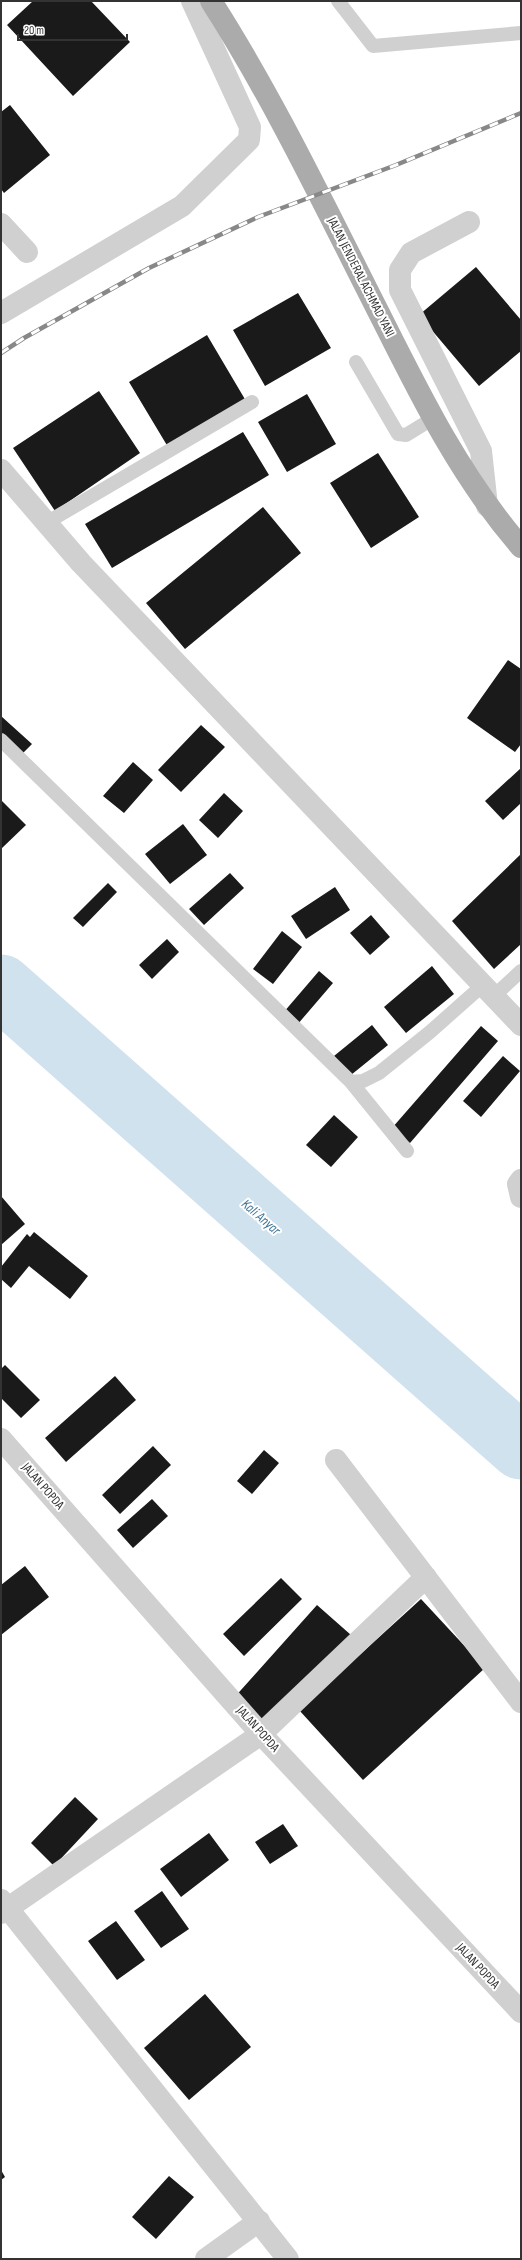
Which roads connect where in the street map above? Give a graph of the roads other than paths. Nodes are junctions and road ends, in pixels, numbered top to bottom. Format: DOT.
graph roads {
  1 [pos="192,1"];
  2 [pos="211,1"];
  3 [pos="345,3"];
  4 [pos="521,33"];
  5 [pos="469,222"];
  6 [pos="1,224"];
  7 [pos="27,252"];
  8 [pos="1,313"];
  9 [pos="356,362"];
  10 [pos="252,402"];
  11 [pos="432,419"];
  12 [pos="1,470"];
  13 [pos="487,506"];
  14 [pos="46,523"];
  15 [pos="521,547"];
  16 [pos="1,740"];
  17 [pos="521,971"];
  18 [pos="488,991"];
  19 [pos="521,1026"];
  20 [pos="351,1082"];
  21 [pos="407,1151"];
  22 [pos="521,1180"];
  23 [pos="521,1197"];
  24 [pos="1,1439"];
  25 [pos="336,1460"];
  26 [pos="426,1577"];
  27 [pos="521,1702"];
  28 [pos="261,1734"];
  29 [pos="3,1907"];
  30 [pos="521,2012"];
  31 [pos="259,2221"];
  32 [pos="206,2259"];
  33 [pos="288,2259"];
  1 -- 8 [label="street"];
  2 -- 11 [label="main road, JALAN JENDERAL ACHMAD YANI"];
  3 -- 4 [label="lane"];
  5 -- 13 [label="street"];
  6 -- 7 [label="street"];
  9 -- 11 [label="lane"];
  10 -- 14 [label="lane"];
  11 -- 13 [label="main road, JALAN JENDERAL ACHMAD YANI"];
  12 -- 14 [label="street"];
  13 -- 15 [label="main road, JALAN JENDERAL ACHMAD YANI"];
  14 -- 18 [label="street"];
  16 -- 20 [label="lane"];
  17 -- 18 [label="lane"];
  18 -- 19 [label="street"];
  18 -- 20 [label="lane"];
  20 -- 21 [label="lane"];
  22 -- 23 [label="street"];
  24 -- 28 [label="street, JALAN POPDA"];
  25 -- 26 [label="street"];
  26 -- 27 [label="street"];
  26 -- 28 [label="street"];
  28 -- 29 [label="street"];
  28 -- 30 [label="street, JALAN POPDA"];
  29 -- 31 [label="street"];
  31 -- 32 [label="street"];
  31 -- 33 [label="street"];
}
